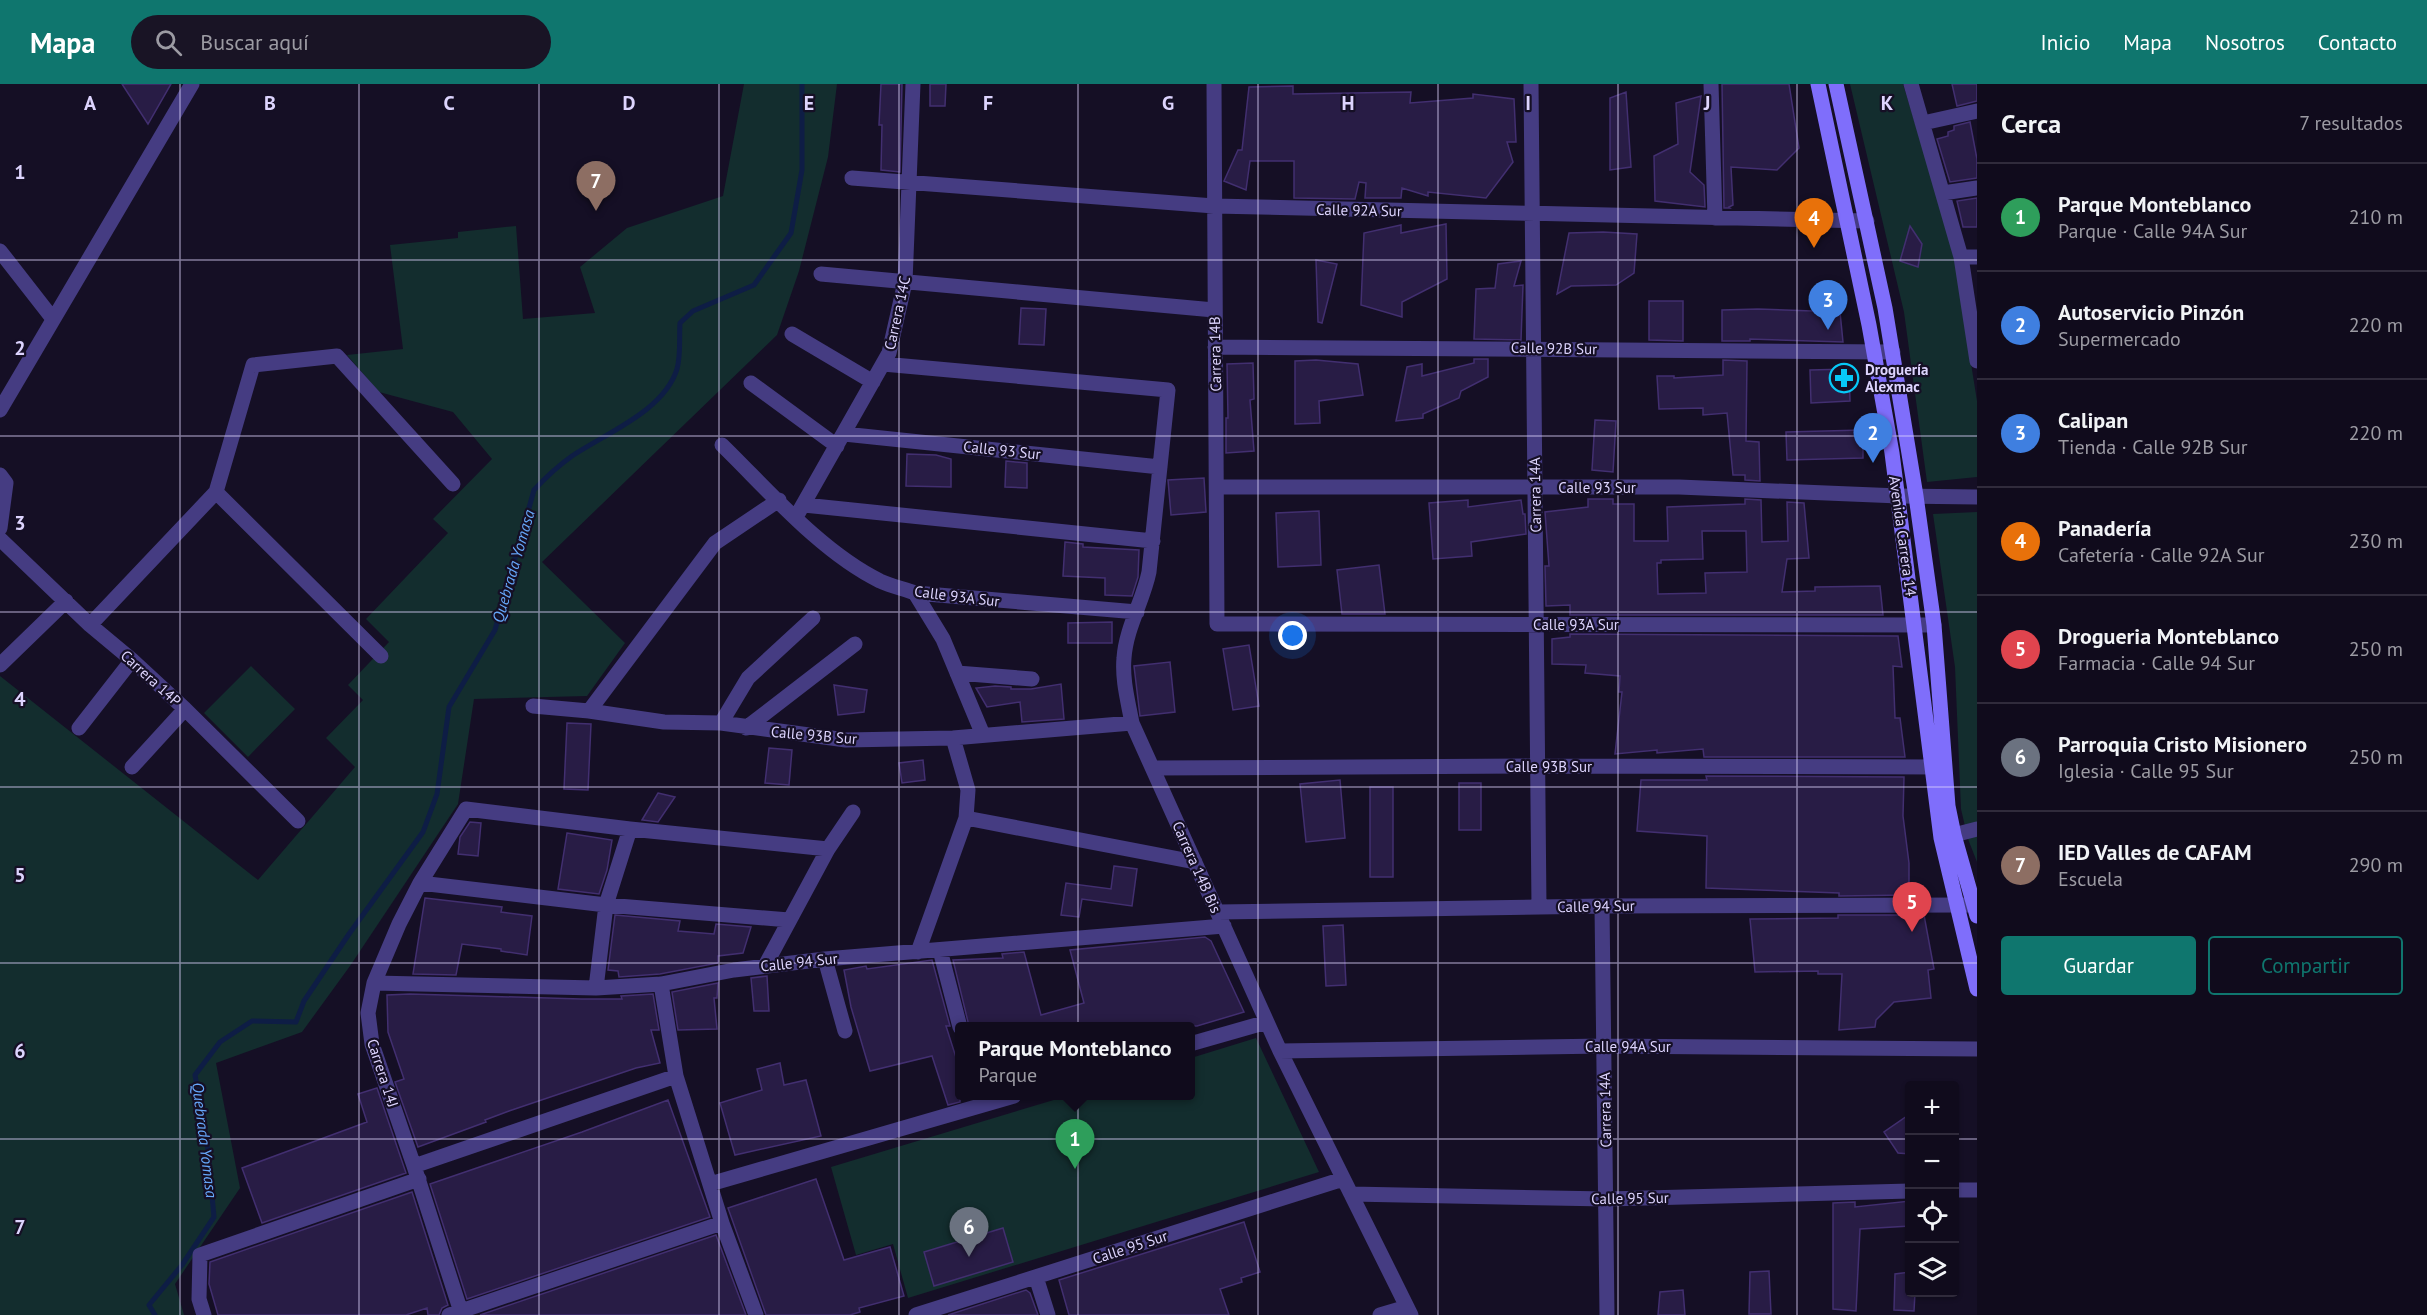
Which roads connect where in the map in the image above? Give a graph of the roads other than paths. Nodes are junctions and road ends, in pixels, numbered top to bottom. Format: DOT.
graph roads {
  1 [pos="192,84"];
  2 [pos="913,84"];
  3 [pos="1214,84"];
  4 [pos="1531,84"];
  5 [pos="1711,84"];
  6 [pos="1818,84"];
  7 [pos="1836,84"];
  8 [pos="1911,84"];
  9 [pos="1977,111"];
  10 [pos="1923,123"];
  11 [pos="852,178"];
  12 [pos="909,183"];
  13 [pos="1977,188"];
  14 [pos="1943,193"];
  15 [pos="1214,206"];
  16 [pos="1532,214"];
  17 [pos="1715,218"];
  18 [pos="1847,221"];
  19 [pos="1867,221"];
  20 [pos="0,251"];
  21 [pos="1961,257"];
  22 [pos="1977,257"];
  23 [pos="821,274"];
  24 [pos="905,282"];
  25 [pos="1214,310"];
  26 [pos="53,320"];
  27 [pos="792,334"];
  28 [pos="1976,335"];
  29 [pos="1215,347"];
  30 [pos="1534,348"];
  31 [pos="1874,352"];
  32 [pos="1893,352"];
  33 [pos="1977,361"];
  34 [pos="883,364"];
  35 [pos="873,382"];
  36 [pos="751,383"];
  37 [pos="0,410"];
  38 [pos="841,440"];
  39 [pos="722,445"];
  40 [pos="1160,467"];
  41 [pos="3,479"];
  42 [pos="453,483"];
  43 [pos="1535,486"];
  44 [pos="1217,487"];
  45 [pos="216,492"];
  46 [pos="1899,496"];
  47 [pos="1916,496"];
  48 [pos="1977,497"];
  49 [pos="779,500"];
  50 [pos="800,511"];
  51 [pos="0,528"];
  52 [pos="0,539"];
  53 [pos="1153,541"];
  54 [pos="915,593"];
  55 [pos="66,601"];
  56 [pos="1137,612"];
  57 [pos="813,618"];
  58 [pos="1217,624"];
  59 [pos="1536,624"];
  60 [pos="90,625"];
  61 [pos="1915,625"];
  62 [pos="1934,625"];
  63 [pos="855,644"];
  64 [pos="381,656"];
  65 [pos="132,660"];
  66 [pos="0,665"];
  67 [pos="957,673"];
  68 [pos="1032,679"];
  69 [pos="533,706"];
  70 [pos="185,709"];
  71 [pos="589,711"];
  72 [pos="721,723"];
  73 [pos="1132,723"];
  74 [pos="79,728"];
  75 [pos="746,728"];
  76 [pos="983,735"];
  77 [pos="953,738"];
  78 [pos="1538,766"];
  79 [pos="132,767"];
  80 [pos="1937,767"];
  81 [pos="1153,768"];
  82 [pos="853,812"];
  83 [pos="966,818"];
  84 [pos="298,821"];
  85 [pos="630,829"];
  86 [pos="1977,829"];
  87 [pos="1947,837"];
  88 [pos="828,849"];
  89 [pos="1195,862"];
  90 [pos="420,883"];
  91 [pos="606,904"];
  92 [pos="1958,905"];
  93 [pos="1602,906"];
  94 [pos="1539,907"];
  95 [pos="1975,910"];
  96 [pos="1221,919"];
  97 [pos="789,920"];
  98 [pos="940,950"];
  99 [pos="918,952"];
  100 [pos="825,959"];
  101 [pos="765,966"];
  102 [pos="374,983"];
  103 [pos="661,984"];
  104 [pos="596,988"];
  105 [pos="1977,989"];
  106 [pos="959,1022"];
  107 [pos="1267,1022"];
  108 [pos="845,1031"];
  109 [pos="1195,1043"];
  110 [pos="1604,1046"];
  111 [pos="1977,1049"];
  112 [pos="1280,1051"];
  113 [pos="676,1076"];
  114 [pos="978,1100"];
  115 [pos="416,1173"];
  116 [pos="1343,1179"];
  117 [pos="710,1184"];
  118 [pos="1959,1190"];
  119 [pos="1977,1190"];
  120 [pos="1905,1191"];
  121 [pos="1351,1194"];
  122 [pos="1607,1199"];
  123 [pos="723,1223"];
  124 [pos="1036,1278"];
  125 [pos="1409,1311"];
  126 [pos="458,1314"];
  127 [pos="204,1315"];
  128 [pos="756,1315"];
  129 [pos="916,1315"];
  130 [pos="1048,1315"];
  131 [pos="1380,1315"];
  132 [pos="1607,1315"];
  1 -- 26 [label="street"];
  2 -- 12 [label="street, Carrera 14C"];
  3 -- 15 [label="street, Carrera 14B"];
  4 -- 16 [label="street, Carrera 14A"];
  5 -- 17 [label="street"];
  6 -- 18 [label="main road, Avenida Carrera 14"];
  7 -- 19 [label="main road, Avenida Carrera 14"];
  8 -- 10 [label="street"];
  9 -- 10 [label="street"];
  10 -- 14 [label="street"];
  11 -- 12 [label="street, Calle 92A Sur"];
  12 -- 15 [label="street, Calle 92A Sur"];
  12 -- 24 [label="street, Carrera 14C"];
  13 -- 14 [label="street"];
  14 -- 21 [label="street"];
  15 -- 16 [label="street, Calle 92A Sur"];
  15 -- 25 [label="street, Carrera 14B"];
  16 -- 17 [label="street, Calle 92A Sur"];
  16 -- 30 [label="street, Carrera 14A"];
  17 -- 18 [label="street, Calle 92A Sur"];
  18 -- 19 [label="street, Calle 92A Sur"];
  18 -- 31 [label="main road, Avenida Carrera 14"];
  19 -- 32 [label="main road, Avenida Carrera 14"];
  20 -- 26 [label="street"];
  21 -- 22 [label="street"];
  21 -- 28 [label="street"];
  23 -- 24 [label="street"];
  24 -- 25 [label="street"];
  24 -- 34 [label="street, Carrera 14C"];
  25 -- 29 [label="street, Carrera 14B"];
  26 -- 37 [label="street"];
  27 -- 35 [label="street"];
  28 -- 33 [label="street"];
  29 -- 30 [label="street, Calle 92B Sur"];
  29 -- 44 [label="street, Carrera 14B"];
  30 -- 31 [label="street, Calle 92B Sur"];
  30 -- 43 [label="street, Carrera 14A"];
  31 -- 32 [label="street, Calle 92B Sur"];
  31 -- 46 [label="main road, Avenida Carrera 14"];
  32 -- 47 [label="main road, Avenida Carrera 14"];
  34 -- 35 [label="street, Carrera 14C"];
  34 -- 40 [label="street, Carrera 14B Bis"];
  35 -- 38 [label="street, Carrera 14C"];
  36 -- 38 [label="street"];
  38 -- 40 [label="street, Calle 93 Sur"];
  38 -- 50 [label="street, Carrera 14C"];
  39 -- 49 [label="street, Calle 93A Sur"];
  40 -- 53 [label="street, Carrera 14B Bis"];
  41 -- 51 [label="street"];
  42 -- 45 [label="street"];
  43 -- 44 [label="street, Calle 93 Sur"];
  43 -- 46 [label="street, Calle 93 Sur"];
  43 -- 59 [label="street, Carrera 14A"];
  44 -- 58 [label="street, Carrera 14B"];
  45 -- 60 [label="street"];
  45 -- 64 [label="street"];
  46 -- 47 [label="street, Calle 93 Sur"];
  46 -- 61 [label="main road, Avenida Carrera 14"];
  47 -- 48 [label="street, Calle 93 Sur"];
  47 -- 62 [label="main road, Avenida Carrera 14"];
  49 -- 50 [label="street, Calle 93A Sur"];
  49 -- 71 [label="street"];
  50 -- 53 [label="street"];
  50 -- 54 [label="street, Calle 93A Sur"];
  52 -- 55 [label="street, Carrera 14P"];
  53 -- 56 [label="street, Carrera 14B Bis"];
  54 -- 56 [label="street, Calle 93A Sur"];
  54 -- 67 [label="street"];
  55 -- 60 [label="street, Carrera 14P"];
  55 -- 66 [label="street"];
  56 -- 73 [label="street, Carrera 14B Bis"];
  57 -- 72 [label="street"];
  58 -- 59 [label="street, Calle 93A Sur"];
  59 -- 61 [label="street, Calle 93A Sur"];
  59 -- 78 [label="street, Carrera 14A"];
  60 -- 65 [label="street, Carrera 14P"];
  61 -- 62 [label="street, Calle 93A Sur"];
  61 -- 80 [label="main road, Avenida Carrera 14"];
  62 -- 80 [label="main road, Avenida Carrera 14"];
  63 -- 75 [label="street"];
  65 -- 70 [label="street, Carrera 14P"];
  65 -- 74 [label="street"];
  67 -- 68 [label="street"];
  67 -- 76 [label="street"];
  69 -- 71 [label="street, Calle 93B Sur"];
  70 -- 79 [label="street"];
  70 -- 84 [label="street, Carrera 14P"];
  71 -- 72 [label="street, Calle 93B Sur"];
  72 -- 75 [label="street, Calle 93B Sur"];
  73 -- 76 [label="street, Calle 93B Sur"];
  73 -- 81 [label="street, Carrera 14B Bis"];
  75 -- 77 [label="street, Calle 93B Sur"];
  76 -- 77 [label="street, Calle 93B Sur"];
  77 -- 83 [label="street"];
  78 -- 80 [label="street, Calle 93B Sur"];
  78 -- 81 [label="street, Calle 93B Sur"];
  78 -- 94 [label="street, Carrera 14A"];
  80 -- 87 [label="main road, Avenida Carrera 14"];
  81 -- 89 [label="street, Carrera 14B Bis"];
  82 -- 88 [label="street"];
  83 -- 89 [label="street"];
  83 -- 99 [label="street"];
  85 -- 88 [label="street"];
  85 -- 90 [label="street, Carrera 14J"];
  85 -- 91 [label="street"];
  86 -- 87 [label="street"];
  87 -- 92 [label="main road, Avenida Carrera 14"];
  87 -- 95 [label="main road, Avenida Carrera 14"];
  88 -- 97 [label="street"];
  89 -- 96 [label="street, Carrera 14B Bis"];
  90 -- 91 [label="street"];
  90 -- 102 [label="street, Carrera 14J"];
  91 -- 97 [label="street"];
  91 -- 104 [label="street"];
  92 -- 93 [label="street, Calle 94 Sur"];
  92 -- 95 [label="street, Calle 94 Sur"];
  92 -- 105 [label="main road, Avenida Carrera 14"];
  93 -- 94 [label="street, Calle 94 Sur"];
  93 -- 110 [label="street, Carrera 14A"];
  94 -- 96 [label="street, Calle 94 Sur"];
  96 -- 98 [label="street, Calle 94 Sur"];
  96 -- 107 [label="street, Carrera 14B Bis"];
  97 -- 101 [label="street"];
  98 -- 99 [label="street, Calle 94 Sur"];
  98 -- 106 [label="street"];
  99 -- 100 [label="street, Calle 94 Sur"];
  100 -- 101 [label="street, Calle 94 Sur"];
  100 -- 108 [label="street"];
  101 -- 103 [label="street, Calle 94 Sur"];
  102 -- 104 [label="street, Calle 94 Sur"];
  102 -- 115 [label="street, Carrera 14J"];
  103 -- 104 [label="street, Calle 94 Sur"];
  103 -- 113 [label="street"];
  107 -- 109 [label="street"];
  107 -- 112 [label="street, Carrera 14B Bis"];
  110 -- 111 [label="street, Calle 94A Sur"];
  110 -- 112 [label="street, Calle 94A Sur"];
  110 -- 122 [label="street, Carrera 14A"];
  112 -- 116 [label="street, Carrera 14B Bis"];
  113 -- 115 [label="street"];
  113 -- 117 [label="street"];
  114 -- 117 [label="street"];
  115 -- 126 [label="street, Carrera 14J"];
  115 -- 127 [label="street"];
  116 -- 121 [label="street, Carrera 14B Bis"];
  116 -- 124 [label="street, Calle 95 Sur"];
  117 -- 123 [label="street"];
  118 -- 119 [label="street"];
  120 -- 122 [label="street, Calle 95 Sur"];
  121 -- 122 [label="street, Calle 95 Sur"];
  121 -- 125 [label="street, Carrera 14B Bis"];
  122 -- 132 [label="street, Carrera 14A"];
  123 -- 126 [label="street"];
  123 -- 128 [label="street"];
  124 -- 129 [label="street, Calle 95 Sur"];
  124 -- 130 [label="street"];
  125 -- 131 [label="street"];
}
